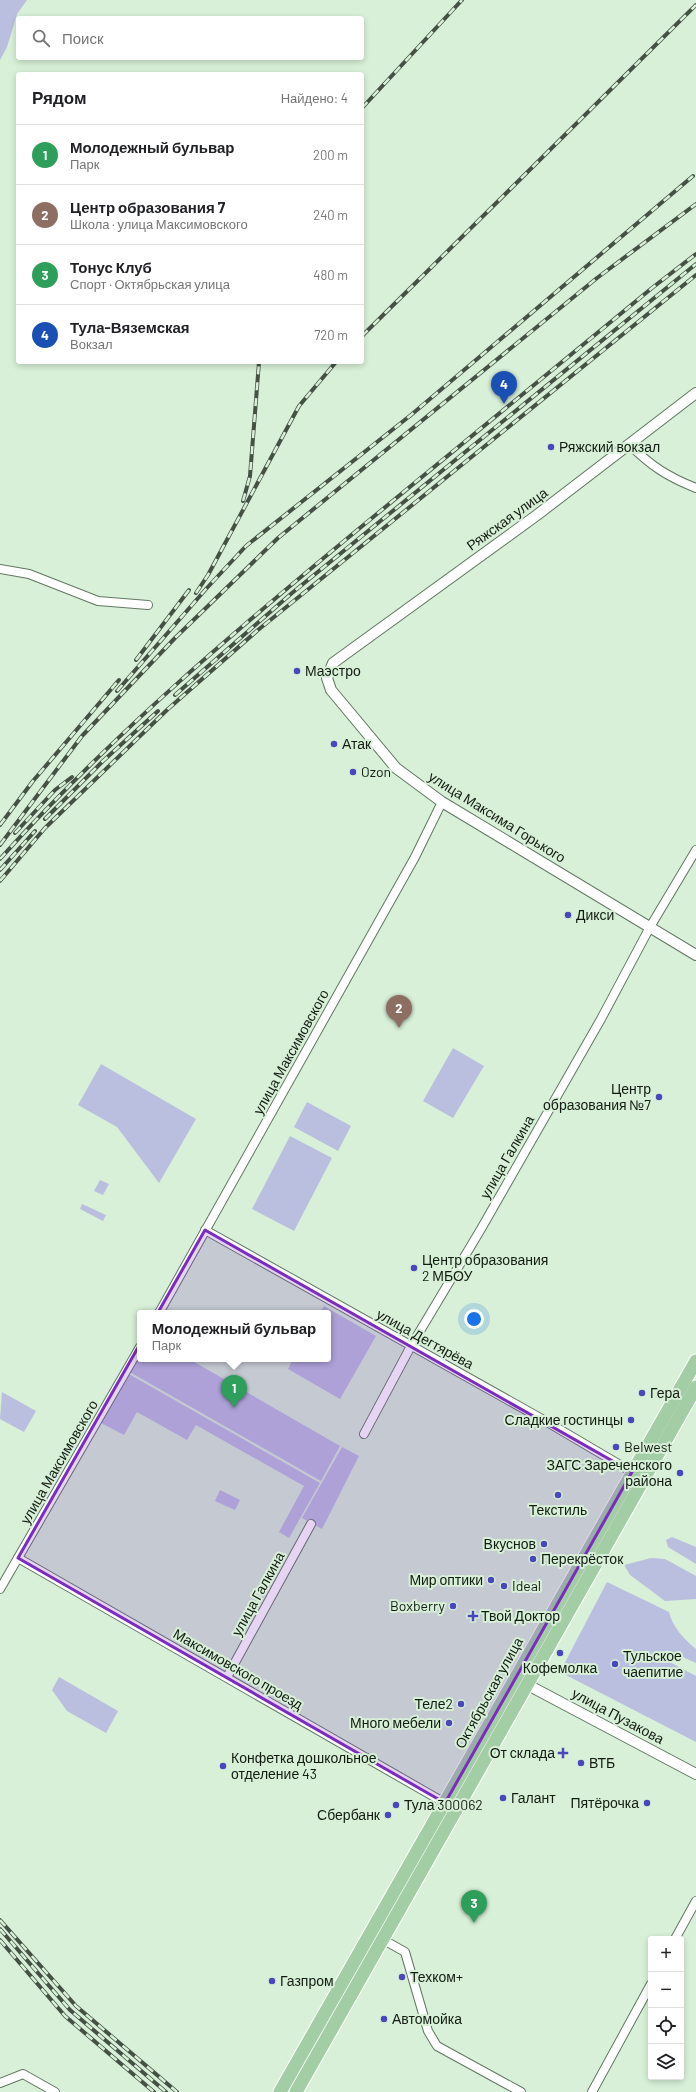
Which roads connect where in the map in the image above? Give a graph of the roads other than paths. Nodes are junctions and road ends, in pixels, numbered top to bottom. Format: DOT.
graph roads {
  1 [pos="696,393"];
  2 [pos="630,444"];
  3 [pos="696,488"];
  4 [pos="0,569"];
  5 [pos="148,605"];
  6 [pos="333,663"];
  7 [pos="442,802"];
  8 [pos="696,850"];
  9 [pos="650,927"];
  10 [pos="696,954"];
  11 [pos="205,1230"];
  12 [pos="161,1310"];
  13 [pos="411,1346"];
  14 [pos="137,1352"];
  15 [pos="696,1361"];
  16 [pos="696,1387"];
  17 [pos="364,1434"];
  18 [pos="632,1472"];
  19 [pos="311,1524"];
  20 [pos="18,1558"];
  21 [pos="0,1589"];
  22 [pos="532,1661"];
  23 [pos="227,1678"];
  24 [pos="521,1681"];
  25 [pos="696,1774"];
  26 [pos="445,1803"];
  27 [pos="696,1901"];
  28 [pos="677,1936"];
  29 [pos="382,1939"];
  30 [pos="648,1989"];
  31 [pos="0,2083"];
  32 [pos="55,2092"];
  33 [pos="280,2092"];
  34 [pos="296,2092"];
  35 [pos="521,2092"];
  36 [pos="592,2092"];
  1 -- 2 [label="street, Ряжская улица"];
  2 -- 3 [label="street"];
  2 -- 6 [label="street, Ряжская улица"];
  4 -- 5 [label="street"];
  6 -- 7 [label="street, улица Максима Горького"];
  7 -- 9 [label="street, улица Максима Горького"];
  7 -- 11 [label="street, улица Максимовского"];
  8 -- 9 [label="street, улица Галкина"];
  9 -- 10 [label="street, улица Максима Горького"];
  9 -- 13 [label="street, улица Галкина"];
  11 -- 12 [label="street, улица Максимовского"];
  11 -- 13 [label="street, улица Дегтярёва"];
  13 -- 17 [label="street, улица Галкина"];
  13 -- 18 [label="street, улица Дегтярёва"];
  14 -- 20 [label="street, улица Максимовского"];
  15 -- 18 [label="main road, Октябрьская улица"];
  16 -- 22 [label="main road, Октябрьская улица"];
  18 -- 22 [label="main road, Октябрьская улица"];
  19 -- 23 [label="street, улица Галкина"];
  20 -- 21 [label="street, улица Максимовского"];
  20 -- 23 [label="street, Максимовского проезд"];
  22 -- 24 [label="main road, Октябрьская улица"];
  23 -- 26 [label="street, Максимовского проезд"];
  24 -- 25 [label="street, улица Пузакова"];
  24 -- 26 [label="main road, Октябрьская улица"];
  24 -- 29 [label="main road, Октябрьская улица"];
  26 -- 33 [label="main road, Октябрьская улица"];
  27 -- 28 [label="street"];
  29 -- 34 [label="main road, Октябрьская улица"];
  29 -- 35 [label="street"];
  30 -- 36 [label="street"];
  31 -- 32 [label="street"];
}
